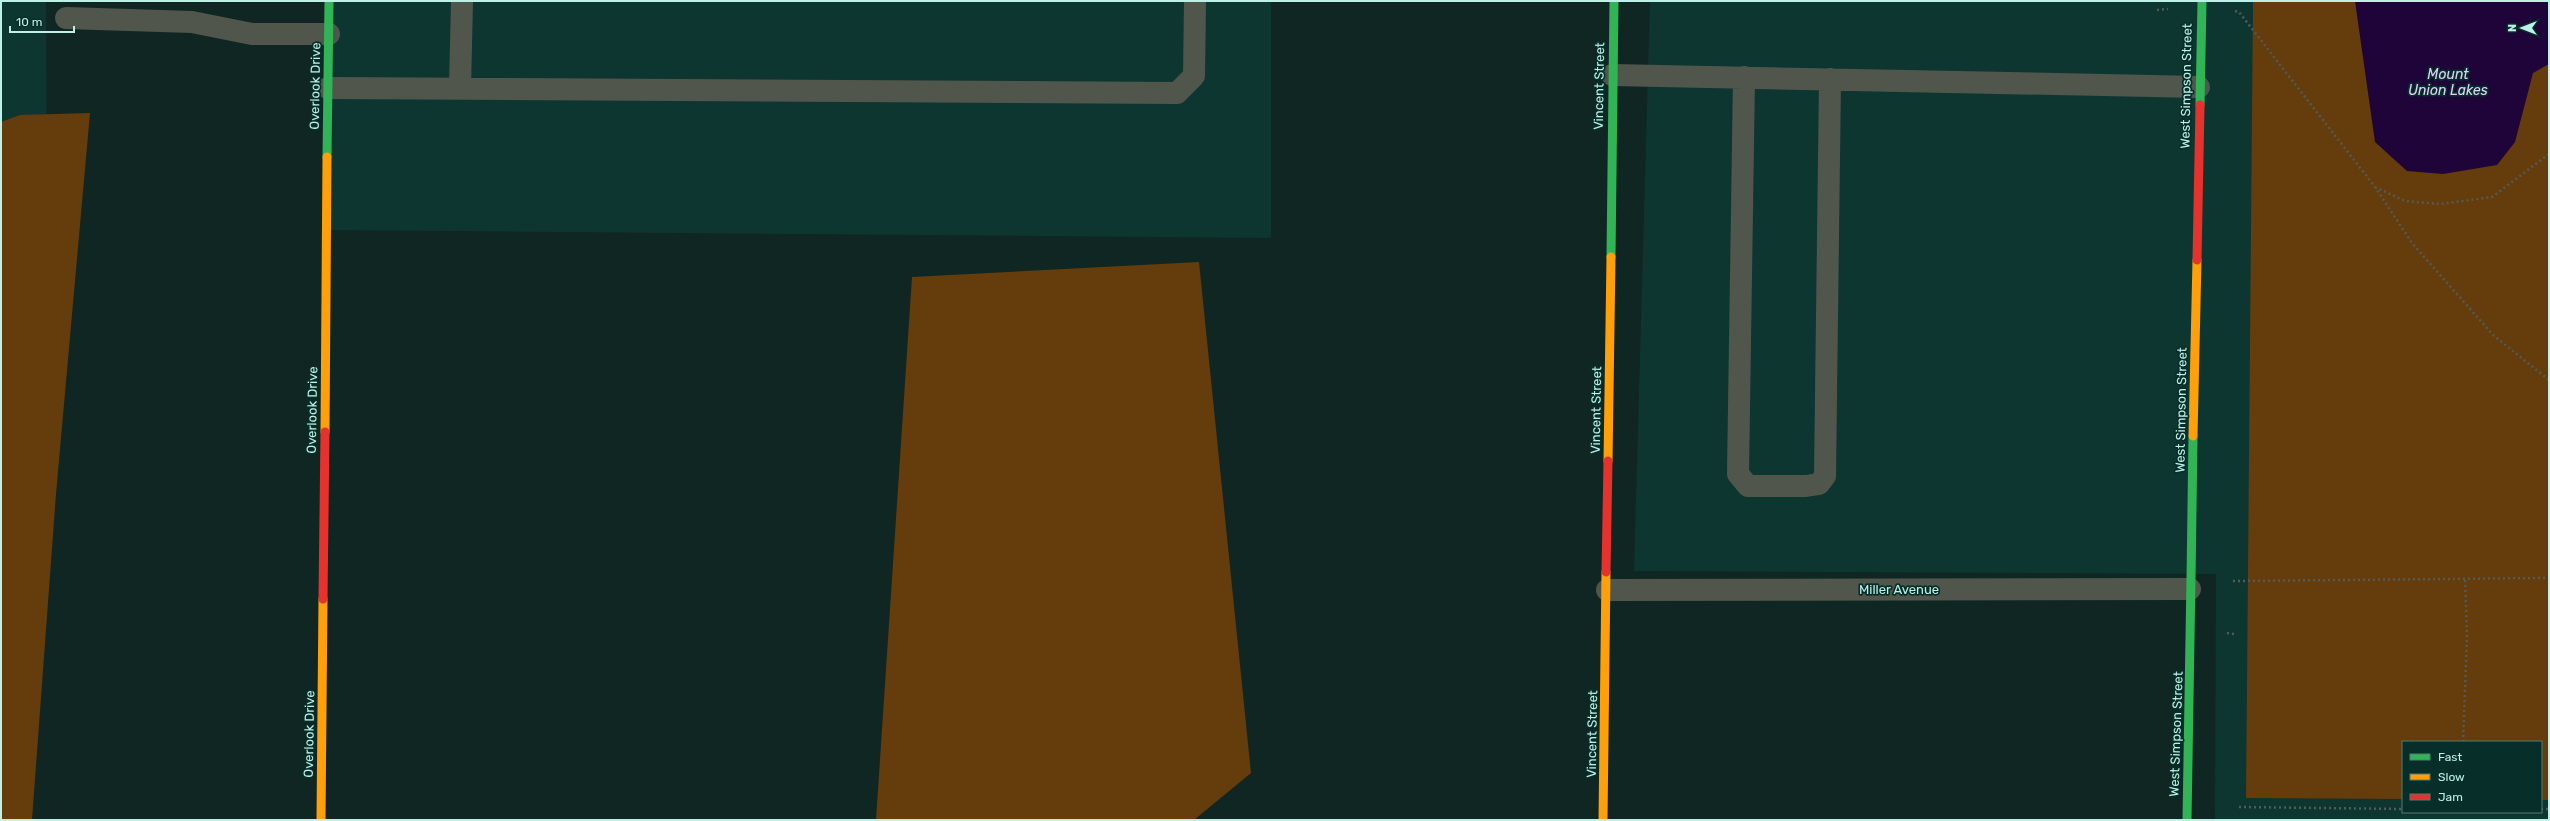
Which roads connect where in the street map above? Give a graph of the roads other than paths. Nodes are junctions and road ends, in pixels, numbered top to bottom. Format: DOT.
graph roads {
  1 [pos="329,1"];
  2 [pos="462,1"];
  3 [pos="1195,1"];
  4 [pos="1614,1"];
  5 [pos="2202,5"];
  6 [pos="66,18"];
  7 [pos="329,34"];
  8 [pos="1612,75"];
  9 [pos="1744,78"];
  10 [pos="1830,79"];
  11 [pos="2199,87"];
  12 [pos="328,88"];
  13 [pos="460,88"];
  14 [pos="2190,589"];
  15 [pos="1607,590"];
  16 [pos="321,820"];
  17 [pos="1603,820"];
  18 [pos="2187,820"];
  1 -- 7 [label="street, Overlook Drive"];
  2 -- 13 [label="street"];
  3 -- 13 [label="street"];
  4 -- 8 [label="street, Vincent Street"];
  5 -- 11 [label="street, West Simpson Street"];
  6 -- 7 [label="street"];
  7 -- 12 [label="street, Overlook Drive"];
  8 -- 9 [label="street"];
  8 -- 15 [label="street, Vincent Street"];
  9 -- 10 [label="street"];
  9 -- 10 [label="street"];
  10 -- 11 [label="street"];
  11 -- 14 [label="street, West Simpson Street"];
  12 -- 13 [label="street"];
  12 -- 16 [label="street, Overlook Drive"];
  14 -- 15 [label="street, Miller Avenue"];
  14 -- 18 [label="street, West Simpson Street"];
  15 -- 17 [label="street, Vincent Street"];
}
